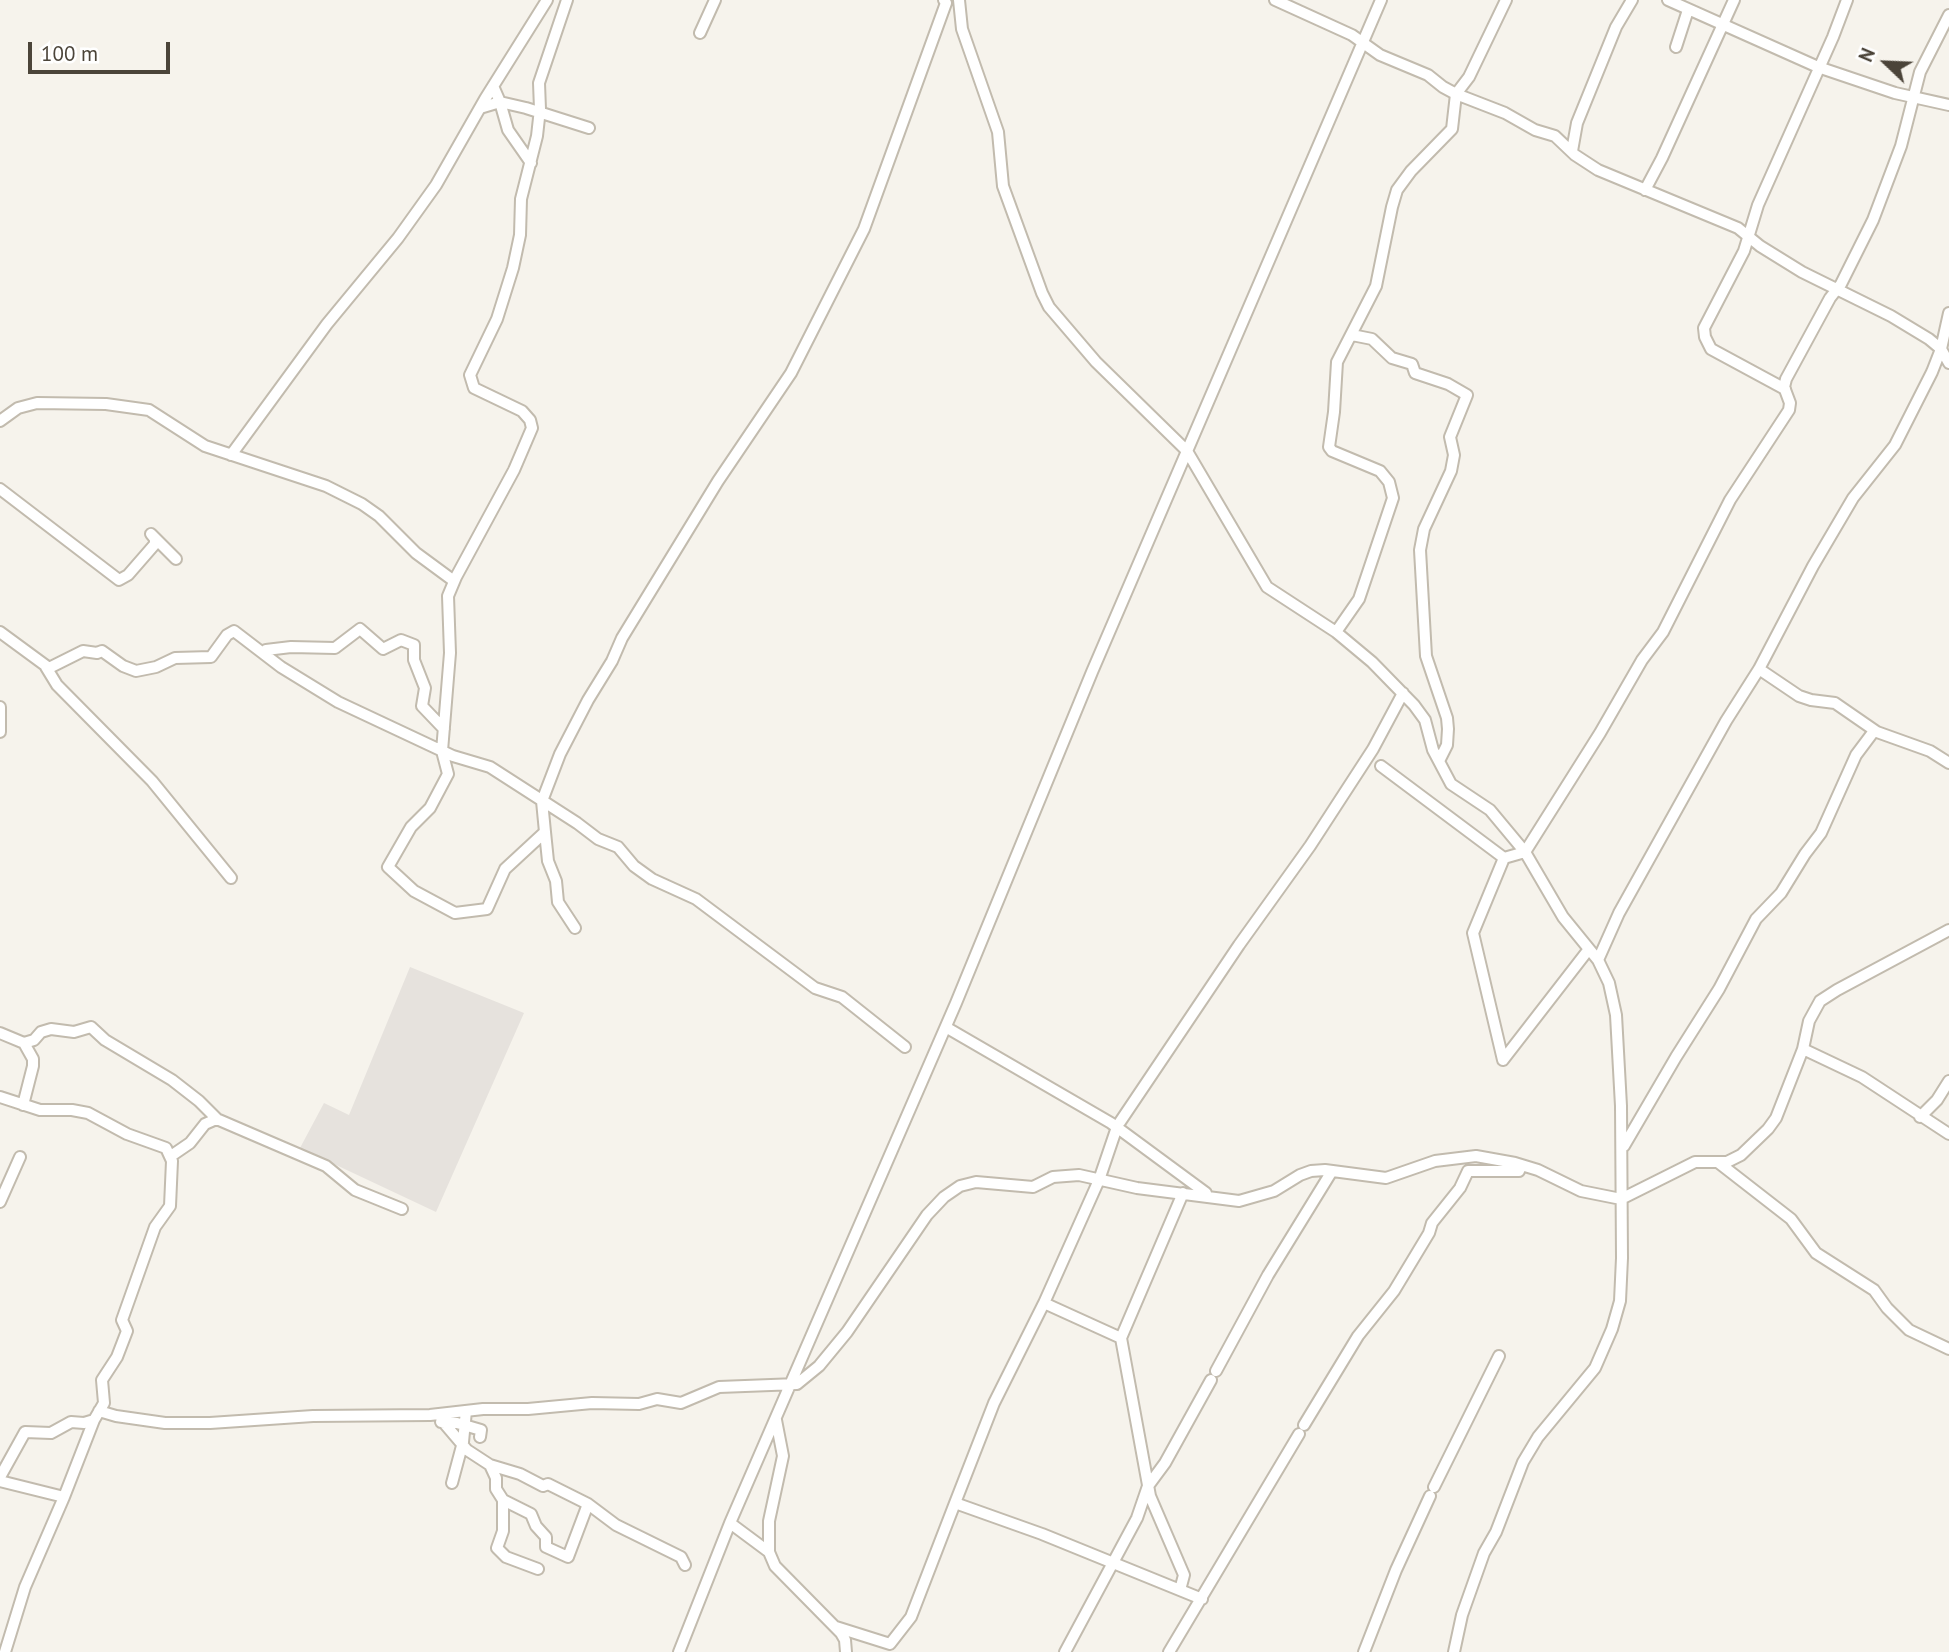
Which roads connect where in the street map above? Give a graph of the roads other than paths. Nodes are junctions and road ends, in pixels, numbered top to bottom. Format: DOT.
graph roads {
  1 [pos="547,0"];
  2 [pos="567,0"];
  3 [pos="715,0"];
  4 [pos="944,0"];
  5 [pos="959,0"];
  6 [pos="1275,0"];
  7 [pos="1381,0"];
  8 [pos="1506,0"];
  9 [pos="1632,0"];
  10 [pos="1668,0"];
  11 [pos="1734,0"];
  12 [pos="1847,0"];
  13 [pos="1688,10"];
  14 [pos="1949,15"];
  15 [pos="1723,25"];
  16 [pos="700,33"];
  17 [pos="1363,44"];
  18 [pos="1676,47"];
  19 [pos="1818,67"];
  20 [pos="493,86"];
  21 [pos="1456,94"];
  22 [pos="1913,97"];
  23 [pos="500,102"];
  24 [pos="1949,105"];
  25 [pos="480,108"];
  26 [pos="540,112"];
  27 [pos="589,128"];
  28 [pos="1572,152"];
  29 [pos="531,163"];
  30 [pos="1644,190"];
  31 [pos="1748,236"];
  32 [pos="1836,289"];
  33 [pos="1949,313"];
  34 [pos="1352,335"];
  35 [pos="1941,349"];
  36 [pos="1949,363"];
  37 [pos="1785,389"];
  38 [pos="0,421"];
  39 [pos="1187,451"];
  40 [pos="231,455"];
  41 [pos="0,489"];
  42 [pos="176,559"];
  43 [pos="454,581"];
  44 [pos="0,632"];
  45 [pos="1336,632"];
  46 [pos="266,650"];
  47 [pos="46,667"];
  48 [pos="1759,669"];
  49 [pos="1403,693"];
  50 [pos="0,707"];
  51 [pos="444,729"];
  52 [pos="1874,731"];
  53 [pos="0,732"];
  54 [pos="442,751"];
  55 [pos="1439,761"];
  56 [pos="1949,763"];
  57 [pos="1381,765"];
  58 [pos="542,801"];
  59 [pos="545,832"];
  60 [pos="1525,852"];
  61 [pos="1504,858"];
  62 [pos="231,878"];
  63 [pos="575,928"];
  64 [pos="1949,930"];
  65 [pos="1589,949"];
  66 [pos="1598,960"];
  67 [pos="948,1029"];
  68 [pos="0,1033"];
  69 [pos="24,1043"];
  70 [pos="905,1047"];
  71 [pos="1803,1049"];
  72 [pos="1949,1081"];
  73 [pos="0,1097"];
  74 [pos="23,1105"];
  75 [pos="1920,1117"];
  76 [pos="217,1119"];
  77 [pos="1118,1124"];
  78 [pos="1949,1135"];
  79 [pos="1623,1149"];
  80 [pos="171,1156"];
  81 [pos="20,1157"];
  82 [pos="1719,1163"];
  83 [pos="1521,1165"];
  84 [pos="1332,1171"];
  85 [pos="1099,1180"];
  86 [pos="1182,1193"];
  87 [pos="1206,1193"];
  88 [pos="1621,1199"];
  89 [pos="0,1202"];
  90 [pos="402,1209"];
  91 [pos="1044,1303"];
  92 [pos="1121,1338"];
  93 [pos="1949,1349"];
  94 [pos="1499,1356"];
  95 [pos="792,1385"];
  96 [pos="483,1409"];
  97 [pos="466,1411"];
  98 [pos="429,1415"];
  99 [pos="97,1416"];
  100 [pos="776,1420"];
  101 [pos="444,1423"];
  102 [pos="464,1427"];
  103 [pos="463,1442"];
  104 [pos="491,1465"];
  105 [pos="0,1479"];
  106 [pos="452,1483"];
  107 [pos="1148,1486"];
  108 [pos="64,1497"];
  109 [pos="503,1500"];
  110 [pos="955,1503"];
  111 [pos="588,1504"];
  112 [pos="730,1523"];
  113 [pos="769,1552"];
  114 [pos="1112,1562"];
  115 [pos="685,1565"];
  116 [pos="538,1569"];
  117 [pos="1180,1590"];
  118 [pos="1202,1599"];
  119 [pos="836,1627"];
  120 [pos="5,1652"];
  121 [pos="679,1652"];
  122 [pos="846,1652"];
  123 [pos="1065,1652"];
  124 [pos="1169,1652"];
  125 [pos="1364,1652"];
  126 [pos="1454,1652"];
  1 -- 20 [label="street"];
  2 -- 26 [label="street"];
  3 -- 16 [label="street"];
  4 -- 58 [label="street"];
  5 -- 39 [label="street"];
  6 -- 17 [label="street"];
  7 -- 17 [label="street"];
  8 -- 21 [label="street"];
  9 -- 28 [label="street"];
  10 -- 13 [label="street"];
  11 -- 15 [label="street"];
  12 -- 19 [label="street"];
  13 -- 15 [label="street"];
  13 -- 18 [label="street"];
  14 -- 22 [label="street"];
  15 -- 19 [label="street"];
  15 -- 30 [label="street"];
  17 -- 21 [label="street"];
  17 -- 39 [label="street"];
  19 -- 22 [label="street"];
  19 -- 31 [label="street"];
  20 -- 23 [label="street"];
  20 -- 25 [label="street"];
  21 -- 28 [label="street"];
  21 -- 34 [label="street"];
  22 -- 24 [label="street"];
  22 -- 32 [label="street"];
  23 -- 25 [label="street"];
  23 -- 26 [label="street"];
  23 -- 29 [label="street"];
  25 -- 40 [label="street"];
  26 -- 27 [label="street"];
  26 -- 29 [label="street"];
  28 -- 30 [label="street"];
  29 -- 43 [label="street"];
  30 -- 31 [label="street"];
  31 -- 32 [label="street"];
  31 -- 37 [label="street"];
  32 -- 35 [label="street"];
  32 -- 37 [label="street"];
  33 -- 35 [label="street"];
  34 -- 45 [label="street"];
  34 -- 55 [label="street"];
  35 -- 36 [label="street"];
  35 -- 48 [label="street"];
  37 -- 60 [label="street"];
  38 -- 40 [label="street"];
  39 -- 45 [label="street"];
  39 -- 95 [label="street"];
  40 -- 43 [label="street"];
  41 -- 42 [label="street"];
  43 -- 51 [label="street"];
  44 -- 47 [label="street"];
  45 -- 49 [label="street"];
  46 -- 51 [label="street"];
  47 -- 54 [label="street"];
  47 -- 62 [label="street"];
  48 -- 52 [label="street"];
  48 -- 66 [label="street"];
  49 -- 55 [label="street"];
  49 -- 77 [label="street"];
  50 -- 53 [label="street"];
  51 -- 54 [label="street"];
  52 -- 56 [label="street"];
  52 -- 79 [label="street"];
  54 -- 58 [label="street"];
  54 -- 59 [label="street"];
  55 -- 60 [label="street"];
  57 -- 61 [label="street"];
  58 -- 59 [label="street"];
  58 -- 70 [label="street"];
  59 -- 63 [label="street"];
  60 -- 61 [label="street"];
  60 -- 65 [label="street"];
  61 -- 65 [label="street"];
  64 -- 71 [label="street"];
  65 -- 66 [label="street"];
  66 -- 79 [label="street"];
  67 -- 77 [label="street"];
  68 -- 69 [label="street"];
  69 -- 74 [label="street"];
  69 -- 76 [label="street"];
  71 -- 75 [label="street"];
  71 -- 82 [label="street"];
  72 -- 75 [label="street"];
  73 -- 74 [label="street"];
  74 -- 80 [label="street"];
  75 -- 78 [label="street"];
  76 -- 80 [label="street"];
  76 -- 90 [label="street"];
  77 -- 85 [label="street"];
  77 -- 87 [label="street"];
  79 -- 88 [label="street"];
  80 -- 99 [label="street"];
  81 -- 89 [label="street"];
  82 -- 88 [label="street"];
  82 -- 93 [label="street"];
  83 -- 84 [label="street"];
  83 -- 88 [label="street"];
  83 -- 118 [label="street"];
  84 -- 86 [label="street"];
  84 -- 107 [label="street"];
  85 -- 86 [label="street"];
  85 -- 91 [label="street"];
  85 -- 95 [label="street"];
  86 -- 92 [label="street"];
  88 -- 126 [label="street"];
  91 -- 92 [label="street"];
  91 -- 110 [label="street"];
  92 -- 107 [label="street"];
  94 -- 125 [label="street"];
  95 -- 96 [label="street"];
  95 -- 100 [label="street"];
  96 -- 97 [label="street"];
  96 -- 102 [label="street"];
  97 -- 98 [label="street"];
  97 -- 102 [label="street"];
  98 -- 99 [label="street"];
  98 -- 101 [label="street"];
  99 -- 105 [label="street"];
  99 -- 108 [label="street"];
  100 -- 112 [label="street"];
  100 -- 113 [label="street"];
  101 -- 102 [label="street"];
  101 -- 103 [label="street"];
  102 -- 103 [label="street"];
  103 -- 104 [label="street"];
  103 -- 106 [label="street"];
  104 -- 109 [label="street"];
  104 -- 111 [label="street"];
  105 -- 108 [label="street"];
  107 -- 114 [label="street"];
  107 -- 117 [label="street"];
  108 -- 120 [label="street"];
  109 -- 111 [label="street"];
  109 -- 116 [label="street"];
  110 -- 114 [label="street"];
  110 -- 119 [label="street"];
  111 -- 115 [label="street"];
  112 -- 113 [label="street"];
  112 -- 121 [label="street"];
  113 -- 119 [label="street"];
  114 -- 117 [label="street"];
  114 -- 123 [label="street"];
  117 -- 118 [label="street"];
  118 -- 124 [label="street"];
  119 -- 122 [label="street"];
}
